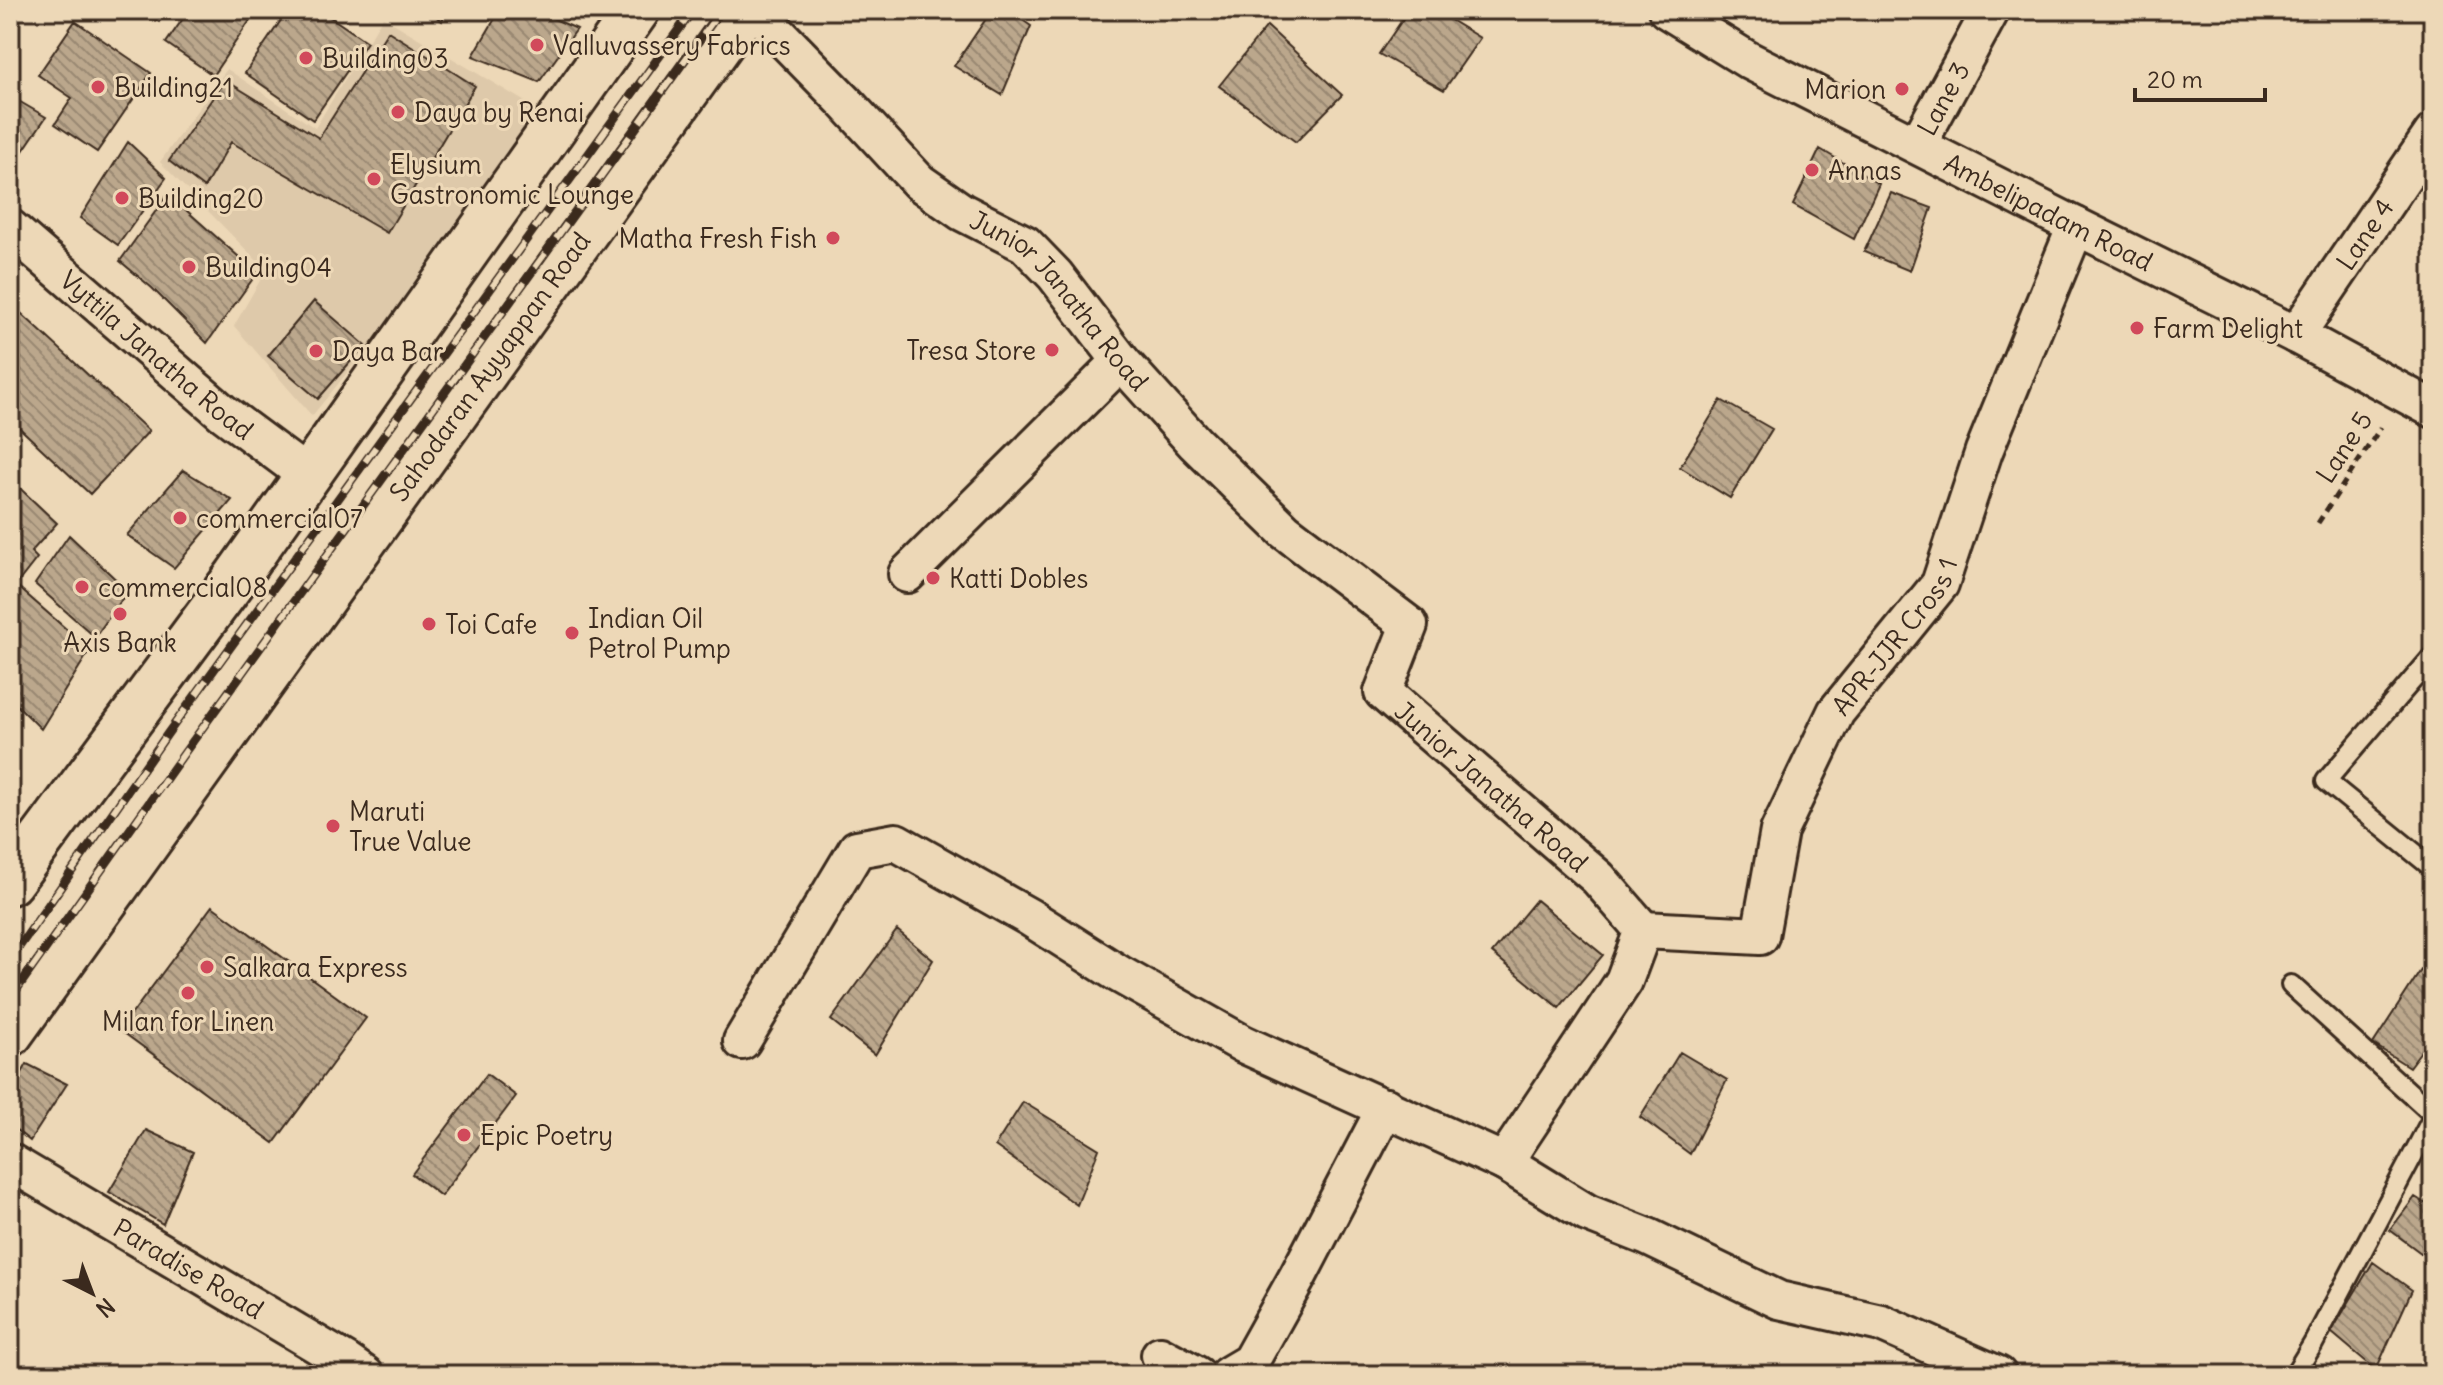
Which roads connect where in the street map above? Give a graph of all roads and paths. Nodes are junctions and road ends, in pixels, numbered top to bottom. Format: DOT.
graph roads {
  1 [pos="745,10"];
  2 [pos="755,10"];
  3 [pos="1667,10"];
  4 [pos="1991,10"];
  5 [pos="630,12"];
  6 [pos="2433,133"];
  7 [pos="1918,144"];
  8 [pos="2076,226"];
  9 [pos="10,228"];
  10 [pos="2296,335"];
  11 [pos="1121,361"];
  12 [pos="2418,401"];
  13 [pos="308,476"];
  14 [pos="2318,523"];
  15 [pos="907,574"];
  16 [pos="2433,656"];
  17 [pos="2433,868"];
  18 [pos="10,882"];
  19 [pos="1643,930"];
  20 [pos="2291,985"];
  21 [pos="10,1034"];
  22 [pos="742,1041"];
  23 [pos="1386,1107"];
  24 [pos="2433,1115"];
  25 [pos="10,1162"];
  26 [pos="1504,1162"];
  27 [pos="1160,1355"];
  28 [pos="365,1375"];
  29 [pos="1197,1375"];
  30 [pos="1228,1375"];
  31 [pos="1998,1375"];
  32 [pos="2294,1375"];
  1 -- 21 [label="main road, Sahodaran Ayyappan Road"];
  2 -- 11 [label="street, Junior Janatha Road"];
  3 -- 7 [label="street, Ambelipadam Road"];
  4 -- 7 [label="street, Lane 3"];
  5 -- 13 [label="main road"];
  6 -- 10 [label="street, Lane 4"];
  7 -- 8 [label="street, Ambelipadam Road"];
  8 -- 10 [label="street, Ambelipadam Road"];
  8 -- 19 [label="street, APR-JJR Cross 1"];
  9 -- 13 [label="street, Vyttila Janatha Road"];
  10 -- 12 [label="street, Ambelipadam Road"];
  11 -- 15 [label="street"];
  11 -- 19 [label="street, Junior Janatha Road"];
  12 -- 14 [label="path, Lane 5"];
  13 -- 18 [label="main road"];
  16 -- 17 [label="lane"];
  19 -- 26 [label="street"];
  20 -- 24 [label="lane"];
  22 -- 23 [label="street"];
  23 -- 26 [label="street"];
  23 -- 30 [label="street"];
  24 -- 32 [label="lane"];
  25 -- 28 [label="street, Paradise Road"];
  26 -- 31 [label="street"];
  27 -- 29 [label="street"];
}
